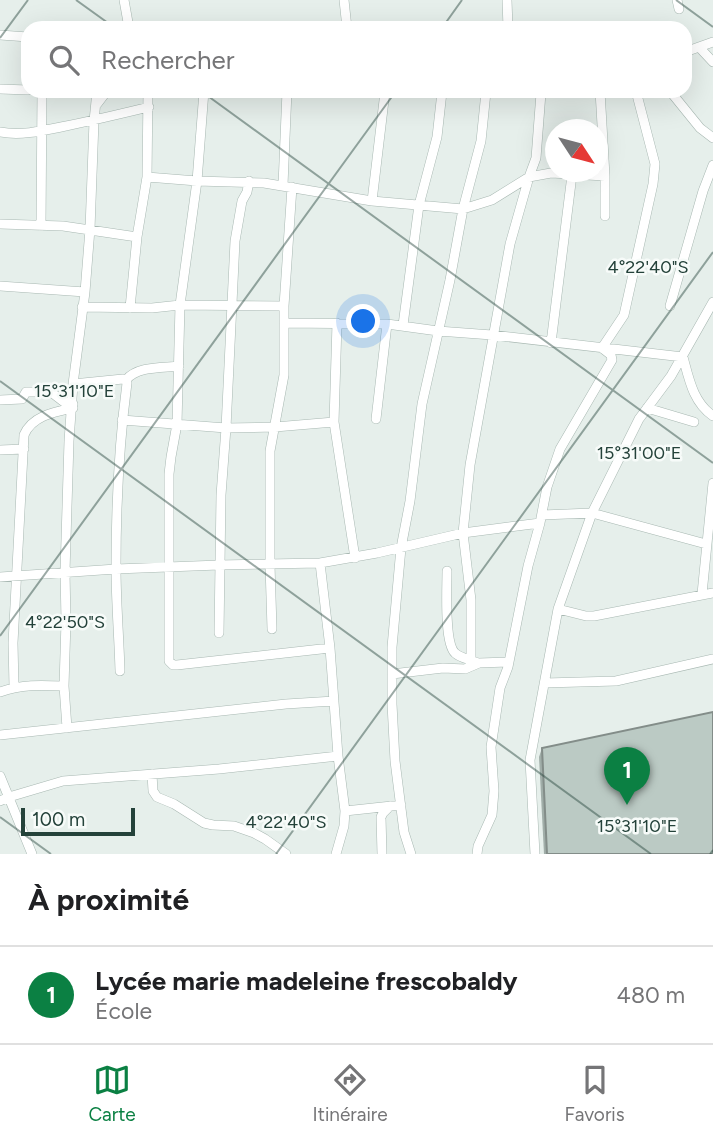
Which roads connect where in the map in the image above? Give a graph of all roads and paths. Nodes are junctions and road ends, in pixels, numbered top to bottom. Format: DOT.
graph roads {
  1 [pos="124,0"];
  2 [pos="344,0"];
  3 [pos="507,0"];
  4 [pos="128,21"];
  5 [pos="346,21"];
  6 [pos="508,21"];
  7 [pos="0,35"];
  8 [pos="21,36"];
  9 [pos="713,42"];
  10 [pos="699,47"];
  11 [pos="692,50"];
  12 [pos="713,62"];
  13 [pos="0,89"];
  14 [pos="21,90"];
  15 [pos="42,98"];
  16 [pos="97,98"];
  17 [pos="102,98"];
  18 [pos="149,98"];
  19 [pos="203,98"];
  20 [pos="287,98"];
  21 [pos="384,98"];
  22 [pos="441,98"];
  23 [pos="485,98"];
  24 [pos="541,98"];
  25 [pos="600,98"];
  26 [pos="638,98"];
  27 [pos="676,98"];
  28 [pos="96,106"];
  29 [pos="149,107"];
  30 [pos="602,119"];
  31 [pos="93,121"];
  32 [pos="41,131"];
  33 [pos="0,132"];
  34 [pos="713,138"];
  35 [pos="713,165"];
  36 [pos="545,174"];
  37 [pos="147,177"];
  38 [pos="529,177"];
  39 [pos="197,181"];
  40 [pos="249,181"];
  41 [pos="571,182"];
  42 [pos="605,182"];
  43 [pos="288,186"];
  44 [pos="372,201"];
  45 [pos="419,205"];
  46 [pos="463,209"];
  47 [pos="605,216"];
  48 [pos="0,224"];
  49 [pos="41,226"];
  50 [pos="90,229"];
  51 [pos="137,237"];
  52 [pos="0,286"];
  53 [pos="85,292"];
  54 [pos="713,302"];
  55 [pos="180,305"];
  56 [pos="232,305"];
  57 [pos="284,306"];
  58 [pos="670,306"];
  59 [pos="82,307"];
  60 [pos="130,307"];
  61 [pos="284,323"];
  62 [pos="337,323"];
  63 [pos="387,324"];
  64 [pos="403,326"];
  65 [pos="438,331"];
  66 [pos="492,335"];
  67 [pos="551,343"];
  68 [pos="603,348"];
  69 [pos="683,357"];
  70 [pos="179,366"];
  71 [pos="126,380"];
  72 [pos="73,384"];
  73 [pos="0,400"];
  74 [pos="73,406"];
  75 [pos="647,408"];
  76 [pos="713,416"];
  77 [pos="376,419"];
  78 [pos="122,420"];
  79 [pos="334,422"];
  80 [pos="694,422"];
  81 [pos="177,424"];
  82 [pos="275,427"];
  83 [pos="226,428"];
  84 [pos="23,449"];
  85 [pos="0,450"];
  86 [pos="713,483"];
  87 [pos="592,513"];
  88 [pos="541,519"];
  89 [pos="463,533"];
  90 [pos="706,544"];
  91 [pos="401,548"];
  92 [pos="355,558"];
  93 [pos="320,563"];
  94 [pos="219,565"];
  95 [pos="270,565"];
  96 [pos="168,566"];
  97 [pos="116,569"];
  98 [pos="447,571"];
  99 [pos="65,572"];
  100 [pos="17,575"];
  101 [pos="0,577"];
  102 [pos="713,593"];
  103 [pos="702,594"];
  104 [pos="558,609"];
  105 [pos="272,629"];
  106 [pos="219,633"];
  107 [pos="330,648"];
  108 [pos="713,659"];
  109 [pos="475,662"];
  110 [pos="507,666"];
  111 [pos="120,671"];
  112 [pos="392,674"];
  113 [pos="545,683"];
  114 [pos="64,686"];
  115 [pos="14,687"];
  116 [pos="0,692"];
  117 [pos="334,701"];
  118 [pos="67,728"];
  119 [pos="0,735"];
  120 [pos="544,750"];
  121 [pos="531,753"];
  122 [pos="338,756"];
  123 [pos="152,774"];
  124 [pos="0,776"];
  125 [pos="4,799"];
  126 [pos="401,805"];
  127 [pos="390,806"];
  128 [pos="345,811"];
  129 [pos="32,854"];
  130 [pos="286,854"];
  131 [pos="336,854"];
  132 [pos="382,854"];
  133 [pos="411,854"];
  134 [pos="477,854"];
  135 [pos="535,854"];
  1 -- 4 [label="street"];
  2 -- 5 [label="street"];
  3 -- 6 [label="street"];
  7 -- 8 [label="street"];
  9 -- 10 [label="street"];
  10 -- 11 [label="street"];
  10 -- 12 [label="street"];
  13 -- 14 [label="street"];
  15 -- 32 [label="street"];
  16 -- 28 [label="street"];
  17 -- 28 [label="street"];
  18 -- 29 [label="street"];
  19 -- 39 [label="street"];
  20 -- 43 [label="street"];
  21 -- 44 [label="street"];
  22 -- 45 [label="street"];
  23 -- 46 [label="street"];
  24 -- 38 [label="street"];
  25 -- 30 [label="street"];
  26 -- 68 [label="street"];
  27 -- 34 [label="street"];
  28 -- 31 [label="street"];
  29 -- 31 [label="street"];
  29 -- 37 [label="street"];
  31 -- 32 [label="street"];
  31 -- 50 [label="street"];
  32 -- 33 [label="street"];
  32 -- 49 [label="street"];
  35 -- 58 [label="street"];
  36 -- 38 [label="street"];
  37 -- 39 [label="street"];
  37 -- 51 [label="street"];
  38 -- 46 [label="street"];
  38 -- 66 [label="street"];
  39 -- 40 [label="street"];
  39 -- 55 [label="street"];
  40 -- 43 [label="street"];
  40 -- 56 [label="street"];
  41 -- 67 [label="street"];
  42 -- 47 [label="street"];
  43 -- 44 [label="street"];
  43 -- 57 [label="street"];
  44 -- 45 [label="street"];
  45 -- 46 [label="street"];
  45 -- 64 [label="street"];
  46 -- 65 [label="street"];
  48 -- 49 [label="street"];
  49 -- 50 [label="street"];
  50 -- 51 [label="street"];
  50 -- 53 [label="street"];
  51 -- 60 [label="street"];
  52 -- 53 [label="street"];
  53 -- 59 [label="street"];
  54 -- 69 [label="street"];
  55 -- 56 [label="street"];
  55 -- 60 [label="street"];
  55 -- 70 [label="street"];
  56 -- 57 [label="street"];
  56 -- 83 [label="street"];
  57 -- 61 [label="street"];
  59 -- 60 [label="street"];
  59 -- 72 [label="street"];
  61 -- 62 [label="street"];
  61 -- 82 [label="street"];
  62 -- 63 [label="street"];
  62 -- 79 [label="street"];
  63 -- 64 [label="street"];
  63 -- 77 [label="street"];
  64 -- 65 [label="street"];
  65 -- 66 [label="street"];
  65 -- 91 [label="street"];
  66 -- 67 [label="street"];
  66 -- 89 [label="street"];
  67 -- 68 [label="street"];
  68 -- 69 [label="street"];
  68 -- 88 [label="street"];
  69 -- 75 [label="street"];
  69 -- 76 [label="street"];
  70 -- 71 [label="street"];
  70 -- 81 [label="street"];
  71 -- 72 [label="street"];
  71 -- 78 [label="street"];
  72 -- 74 [label="street"];
  73 -- 74 [label="street"];
  74 -- 84 [label="street"];
  74 -- 99 [label="street"];
  75 -- 80 [label="street"];
  75 -- 87 [label="street"];
  78 -- 81 [label="street"];
  78 -- 97 [label="street"];
  79 -- 82 [label="street"];
  79 -- 92 [label="street"];
  81 -- 83 [label="street"];
  81 -- 96 [label="street"];
  82 -- 83 [label="street"];
  82 -- 95 [label="street"];
  83 -- 94 [label="street"];
  84 -- 85 [label="street"];
  84 -- 100 [label="street"];
  86 -- 90 [label="street"];
  87 -- 88 [label="street"];
  87 -- 90 [label="street"];
  87 -- 104 [label="street"];
  88 -- 89 [label="street"];
  88 -- 110 [label="street"];
  89 -- 91 [label="street"];
  89 -- 109 [label="street"];
  90 -- 103 [label="street"];
  91 -- 92 [label="street"];
  91 -- 112 [label="street"];
  92 -- 93 [label="street"];
  93 -- 95 [label="street"];
  93 -- 107 [label="street"];
  94 -- 95 [label="street"];
  94 -- 96 [label="street"];
  94 -- 106 [label="street"];
  95 -- 105 [label="street"];
  96 -- 97 [label="street"];
  96 -- 107 [label="street"];
  97 -- 99 [label="street"];
  97 -- 111 [label="street"];
  98 -- 109 [label="street"];
  99 -- 100 [label="street"];
  99 -- 114 [label="street"];
  100 -- 101 [label="street"];
  100 -- 115 [label="street"];
  102 -- 103 [label="street"];
  103 -- 104 [label="street"];
  104 -- 113 [label="street"];
  107 -- 117 [label="street"];
  108 -- 113 [label="street"];
  109 -- 110 [label="street"];
  109 -- 112 [label="street"];
  110 -- 134 [label="street"];
  112 -- 126 [label="street"];
  113 -- 121 [label="street"];
  114 -- 115 [label="street"];
  114 -- 118 [label="street"];
  115 -- 116 [label="street"];
  117 -- 118 [label="street"];
  117 -- 122 [label="street"];
  118 -- 119 [label="street"];
  120 -- 121 [label="street"];
  121 -- 135 [label="street"];
  122 -- 123 [label="street"];
  122 -- 128 [label="street"];
  123 -- 125 [label="street"];
  123 -- 130 [label="street"];
  124 -- 125 [label="street"];
  125 -- 129 [label="street"];
  126 -- 127 [label="street"];
  126 -- 133 [label="street"];
  127 -- 128 [label="street"];
  127 -- 132 [label="street"];
  128 -- 131 [label="street"];
}
